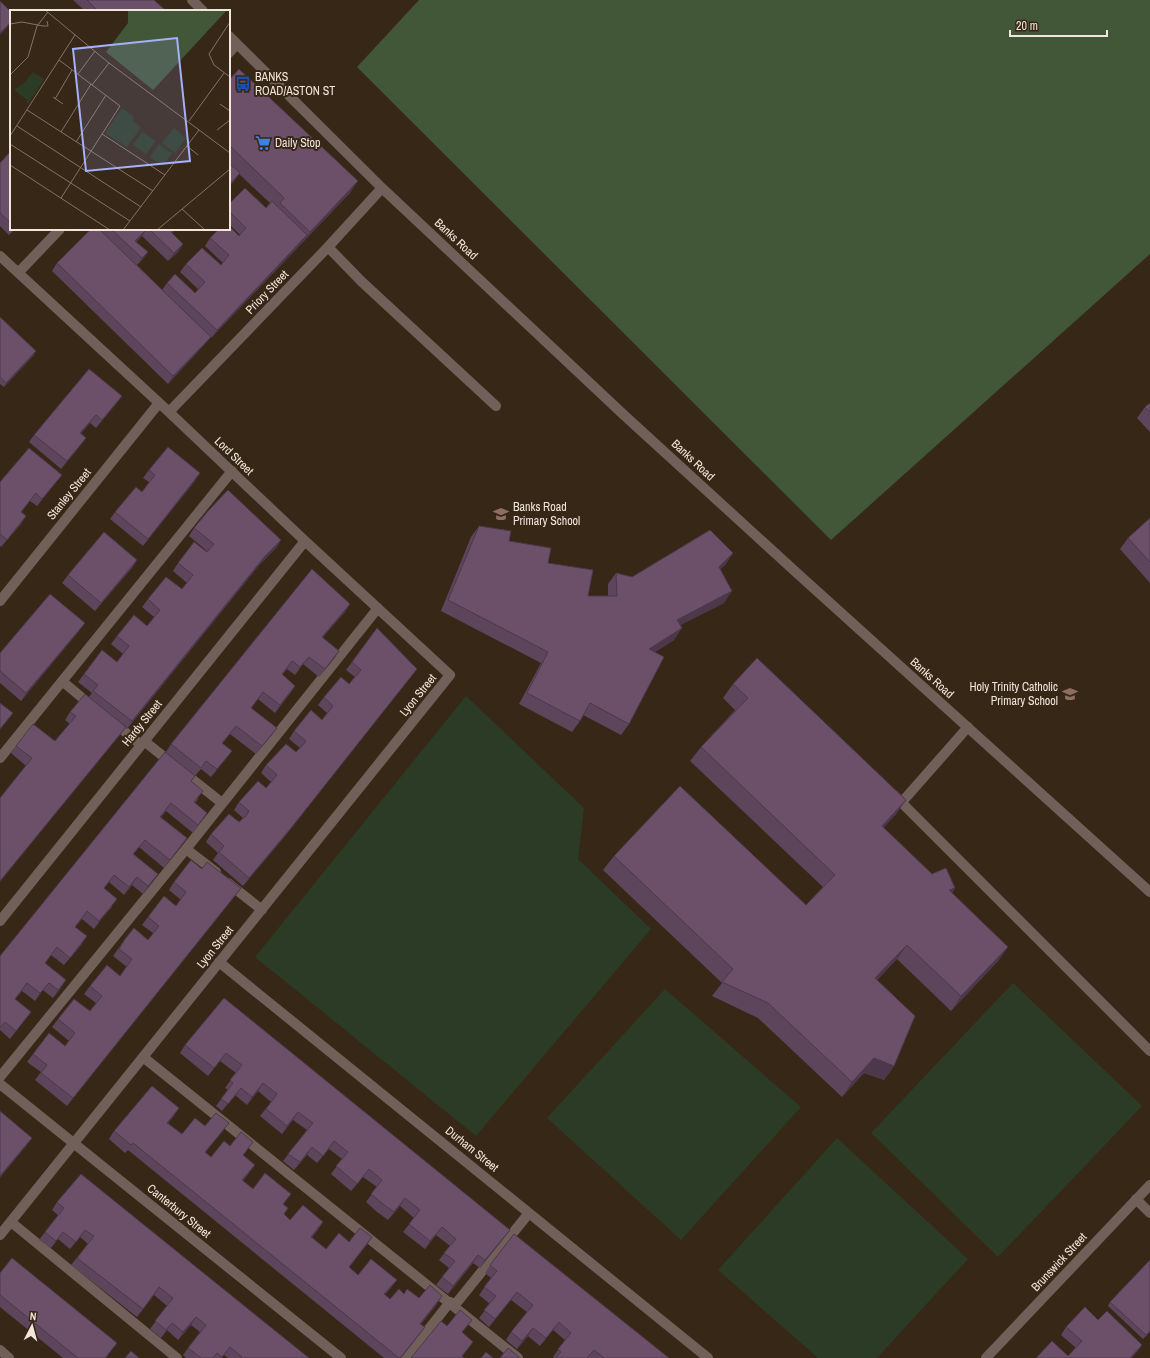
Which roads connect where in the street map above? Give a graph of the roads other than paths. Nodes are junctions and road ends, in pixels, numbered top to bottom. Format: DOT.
graph roads {
  1 [pos="192,0"];
  2 [pos="202,10"];
  3 [pos="230,37"];
  4 [pos="237,44"];
  5 [pos="230,52"];
  6 [pos="382,188"];
  7 [pos="59,230"];
  8 [pos="328,247"];
  9 [pos="0,256"];
  10 [pos="19,272"];
  11 [pos="159,403"];
  12 [pos="496,406"];
  13 [pos="169,412"];
  14 [pos="232,471"];
  15 [pos="305,541"];
  16 [pos="0,601"];
  17 [pos="378,608"];
  18 [pos="450,676"];
  19 [pos="62,682"];
  20 [pos="968,727"];
  21 [pos="143,743"];
  22 [pos="0,758"];
  23 [pos="885,786"];
  24 [pos="902,802"];
  25 [pos="222,803"];
  26 [pos="186,849"];
  27 [pos="1150,892"];
  28 [pos="262,910"];
  29 [pos="0,921"];
  30 [pos="219,962"];
  31 [pos="1150,1051"];
  32 [pos="143,1057"];
  33 [pos="0,1077"];
  34 [pos="0,1084"];
  35 [pos="74,1143"];
  36 [pos="1150,1185"];
  37 [pos="1136,1199"];
  38 [pos="1150,1212"];
  39 [pos="529,1213"];
  40 [pos="11,1222"];
  41 [pos="0,1235"];
  42 [pos="452,1304"];
  43 [pos="0,1350"];
  44 [pos="10,1358"];
  45 [pos="177,1358"];
  46 [pos="341,1358"];
  47 [pos="406,1358"];
  48 [pos="518,1358"];
  49 [pos="708,1358"];
  50 [pos="986,1358"];
  1 -- 2 [label="street"];
  3 -- 4 [label="street, Banks Road"];
  4 -- 5 [label="street"];
  4 -- 6 [label="street, Banks Road"];
  6 -- 8 [label="street, Priory Street"];
  6 -- 20 [label="street, Banks Road"];
  7 -- 10 [label="street"];
  8 -- 12 [label="street"];
  8 -- 13 [label="street, Priory Street"];
  9 -- 10 [label="street, Lord Street"];
  10 -- 11 [label="street, Lord Street"];
  11 -- 13 [label="street, Lord Street"];
  11 -- 16 [label="street, Stanley Street"];
  13 -- 14 [label="street, Lord Street"];
  14 -- 15 [label="street, Lord Street"];
  14 -- 19 [label="street"];
  15 -- 17 [label="street, Lord Street"];
  15 -- 21 [label="street, Hardy Street"];
  17 -- 18 [label="street, Lord Street"];
  17 -- 25 [label="street"];
  18 -- 28 [label="street, Lyon Street"];
  19 -- 21 [label="street"];
  19 -- 22 [label="street"];
  20 -- 24 [label="street"];
  20 -- 27 [label="street, Banks Road"];
  21 -- 25 [label="street"];
  21 -- 29 [label="street, Hardy Street"];
  23 -- 24 [label="street"];
  24 -- 31 [label="street"];
  25 -- 26 [label="street"];
  26 -- 28 [label="street"];
  26 -- 33 [label="street"];
  28 -- 30 [label="street, Lyon Street"];
  30 -- 32 [label="street, Lyon Street"];
  30 -- 39 [label="street, Durham Street"];
  32 -- 35 [label="street, Lyon Street"];
  32 -- 42 [label="street"];
  34 -- 35 [label="street, Canterbury Street"];
  35 -- 40 [label="street, Lyon Street"];
  35 -- 46 [label="street, Canterbury Street"];
  36 -- 37 [label="street, Brunswick Street"];
  37 -- 38 [label="street"];
  37 -- 50 [label="street, Brunswick Street"];
  39 -- 42 [label="street"];
  39 -- 49 [label="street, Durham Street"];
  40 -- 41 [label="street, Lyon Street"];
  40 -- 45 [label="street"];
  42 -- 47 [label="street"];
  42 -- 48 [label="street"];
  43 -- 44 [label="street"];
}
